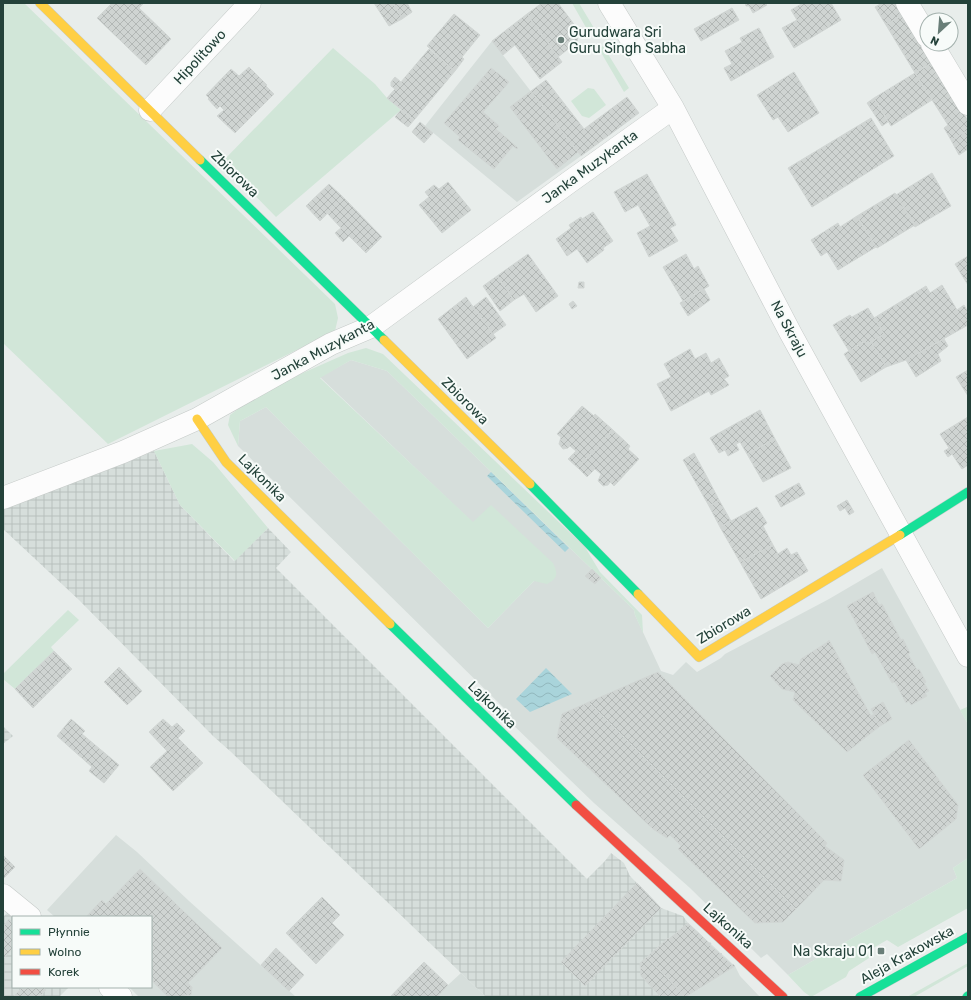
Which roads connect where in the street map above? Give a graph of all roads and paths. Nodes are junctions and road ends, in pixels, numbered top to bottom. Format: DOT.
graph roads {
  1 [pos="40,3"];
  2 [pos="250,3"];
  3 [pos="609,3"];
  4 [pos="907,3"];
  5 [pos="919,23"];
  6 [pos="937,52"];
  7 [pos="968,104"];
  8 [pos="673,108"];
  9 [pos="150,110"];
  10 [pos="370,327"];
  11 [pos="197,419"];
  12 [pos="968,492"];
  13 [pos="3,498"];
  14 [pos="901,534"];
  15 [pos="968,656"];
  16 [pos="3,895"];
  17 [pos="29,916"];
  18 [pos="968,937"];
  19 [pos="111,988"];
  20 [pos="121,997"];
  21 [pos="783,997"];
  22 [pos="860,997"];
  1 -- 9 [label="street, Zbiorowa"];
  2 -- 9 [label="street, Hipolitowo"];
  3 -- 8 [label="street, Na Skraju"];
  4 -- 5 [label="street"];
  6 -- 7 [label="street"];
  8 -- 10 [label="street, Janka Muzykanta"];
  8 -- 14 [label="street, Na Skraju"];
  9 -- 10 [label="street, Zbiorowa"];
  10 -- 11 [label="street, Janka Muzykanta"];
  10 -- 14 [label="street, Zbiorowa"];
  11 -- 13 [label="street, Janka Muzykanta"];
  11 -- 21 [label="street, Lajkonika"];
  12 -- 14 [label="street"];
  14 -- 15 [label="street, Na Skraju"];
  16 -- 17 [label="street"];
  18 -- 22 [label="street, Aleja Krakowska"];
  19 -- 20 [label="street"];
}
